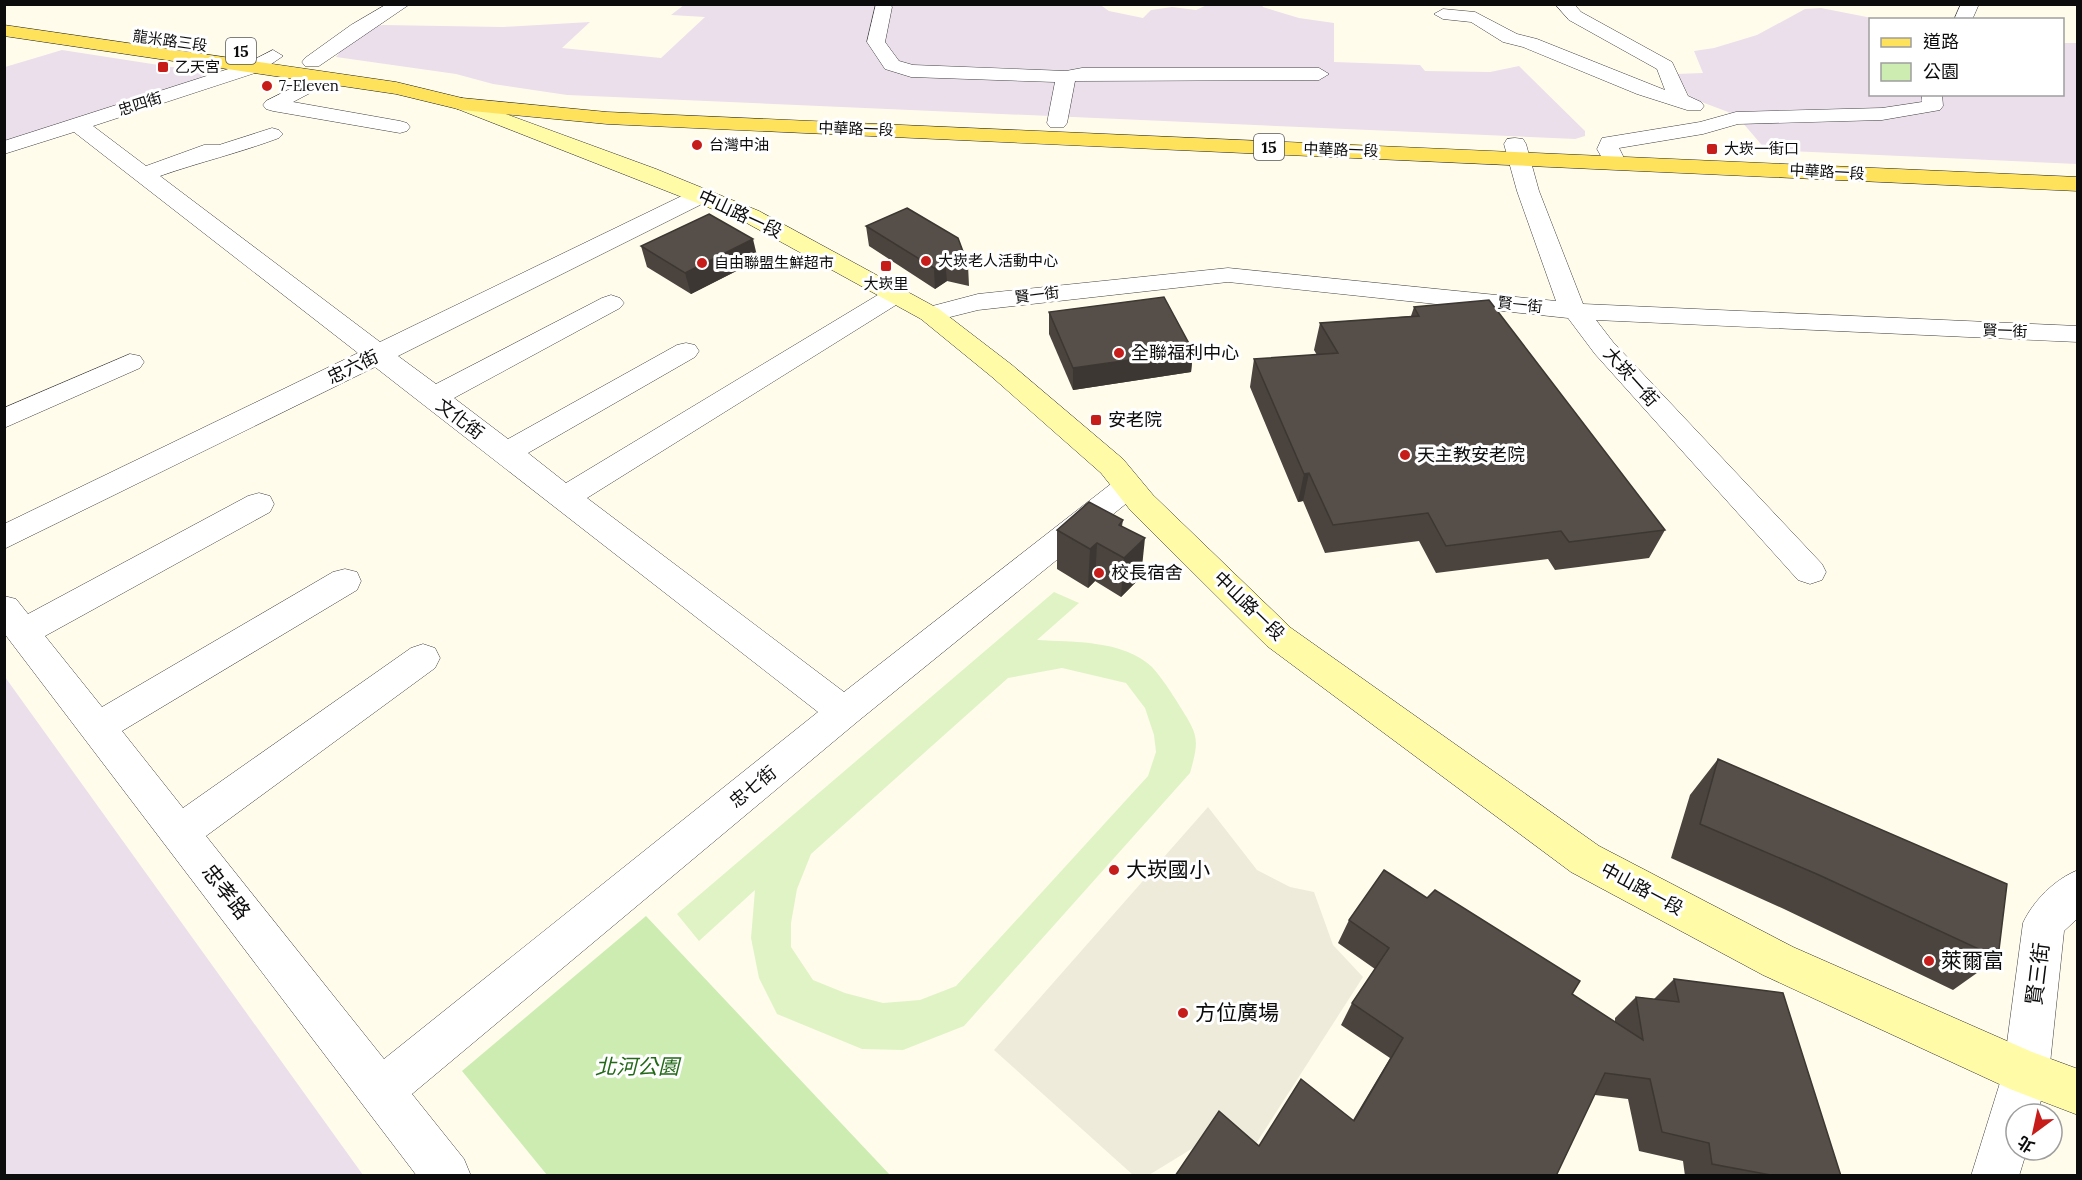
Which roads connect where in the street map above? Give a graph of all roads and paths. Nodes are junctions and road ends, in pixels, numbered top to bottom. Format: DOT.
graph roads {
  1 [pos="401,4"];
  2 [pos="1564,4"];
  3 [pos="1970,4"];
  4 [pos="884,7"];
  5 [pos="1443,14"];
  6 [pos="4,17"];
  7 [pos="1964,18"];
  8 [pos="4,30"];
  9 [pos="273,56"];
  10 [pos="254,67"];
  11 [pos="318,70"];
  12 [pos="1319,74"];
  13 [pos="1066,77"];
  14 [pos="1932,96"];
  15 [pos="469,99"];
  16 [pos="1680,100"];
  17 [pos="1736,118"];
  18 [pos="1057,123"];
  19 [pos="77,124"];
  20 [pos="400,127"];
  21 [pos="272,134"];
  22 [pos="4,148"];
  23 [pos="1517,151"];
  24 [pos="1611,155"];
  25 [pos="2078,170"];
  26 [pos="143,175"];
  27 [pos="2078,184"];
  28 [pos="702,195"];
  29 [pos="895,295"];
  30 [pos="611,303"];
  31 [pos="1576,311"];
  32 [pos="930,314"];
  33 [pos="2078,334"];
  34 [pos="686,351"];
  35 [pos="378,355"];
  36 [pos="130,362"];
  37 [pos="432,398"];
  38 [pos="4,419"];
  39 [pos="506,453"];
  40 [pos="1127,487"];
  41 [pos="564,498"];
  42 [pos="259,504"];
  43 [pos="4,538"];
  44 [pos="1810,572"];
  45 [pos="345,582"];
  46 [pos="14,620"];
  47 [pos="423,658"];
  48 [pos="844,712"];
  49 [pos="97,728"];
  50 [pos="180,833"];
  51 [pos="2078,890"];
  52 [pos="2026,1073"];
  53 [pos="381,1090"];
  54 [pos="2078,1092"];
  55 [pos="447,1176"];
  56 [pos="1995,1176"];
  1 -- 11 [label="street"];
  2 -- 16 [label="street"];
  3 -- 7 [label="street"];
  4 -- 13 [label="street"];
  5 -- 16 [label="street"];
  6 -- 9 [label="main road, 龍米路三段 / 15"];
  8 -- 10 [label="main road, 龍米路三段 / 15"];
  9 -- 10 [label="street, 忠四街"];
  9 -- 11 [label="main road, 龍米路三段 / 15"];
  10 -- 11 [label="main road, 龍米路三段 / 15"];
  10 -- 19 [label="street, 忠四街"];
  11 -- 15 [label="main road, 龍米路三段 / 15"];
  11 -- 20 [label="street"];
  12 -- 13 [label="street"];
  13 -- 18 [label="street"];
  14 -- 17 [label="street"];
  15 -- 18 [label="main road, 中華路一段 / 15"];
  15 -- 23 [label="main road, 中華路一段 / 15"];
  15 -- 28 [label="main road, 中山路一段"];
  16 -- 17 [label="street"];
  17 -- 24 [label="street"];
  18 -- 23 [label="main road, 中華路一段 / 15"];
  19 -- 22 [label="street, 忠四街"];
  19 -- 26 [label="street, 文化街"];
  21 -- 26 [label="street"];
  23 -- 24 [label="main road, 中華路一段 / 15"];
  23 -- 31 [label="street, 大崁一街"];
  24 -- 25 [label="main road, 中華路一段 / 15"];
  24 -- 27 [label="main road, 中華路一段 / 15"];
  26 -- 35 [label="street, 文化街"];
  28 -- 29 [label="main road, 中山路一段"];
  28 -- 35 [label="street, 忠六街"];
  29 -- 32 [label="main road, 中山路一段"];
  29 -- 41 [label="street"];
  30 -- 37 [label="street"];
  31 -- 32 [label="street, 賢一街"];
  31 -- 33 [label="street, 賢一街"];
  31 -- 44 [label="street, 大崁一街"];
  32 -- 40 [label="main road, 中山路一段"];
  34 -- 39 [label="street"];
  35 -- 37 [label="street, 文化街"];
  35 -- 43 [label="street, 忠六街"];
  36 -- 38 [label="street"];
  37 -- 39 [label="street, 文化街"];
  39 -- 41 [label="street, 文化街"];
  40 -- 48 [label="street, 忠七街"];
  40 -- 52 [label="main road, 中山路一段"];
  41 -- 48 [label="street, 文化街"];
  42 -- 46 [label="street"];
  45 -- 49 [label="street"];
  46 -- 49 [label="street, 忠孝路"];
  47 -- 50 [label="street"];
  48 -- 53 [label="street, 忠七街"];
  49 -- 50 [label="street, 忠孝路"];
  50 -- 53 [label="street, 忠孝路"];
  51 -- 52 [label="street, 賢三街"];
  52 -- 54 [label="main road, 中山路一段"];
  52 -- 56 [label="street, 賢三街"];
  53 -- 55 [label="street, 忠孝路"];
}
